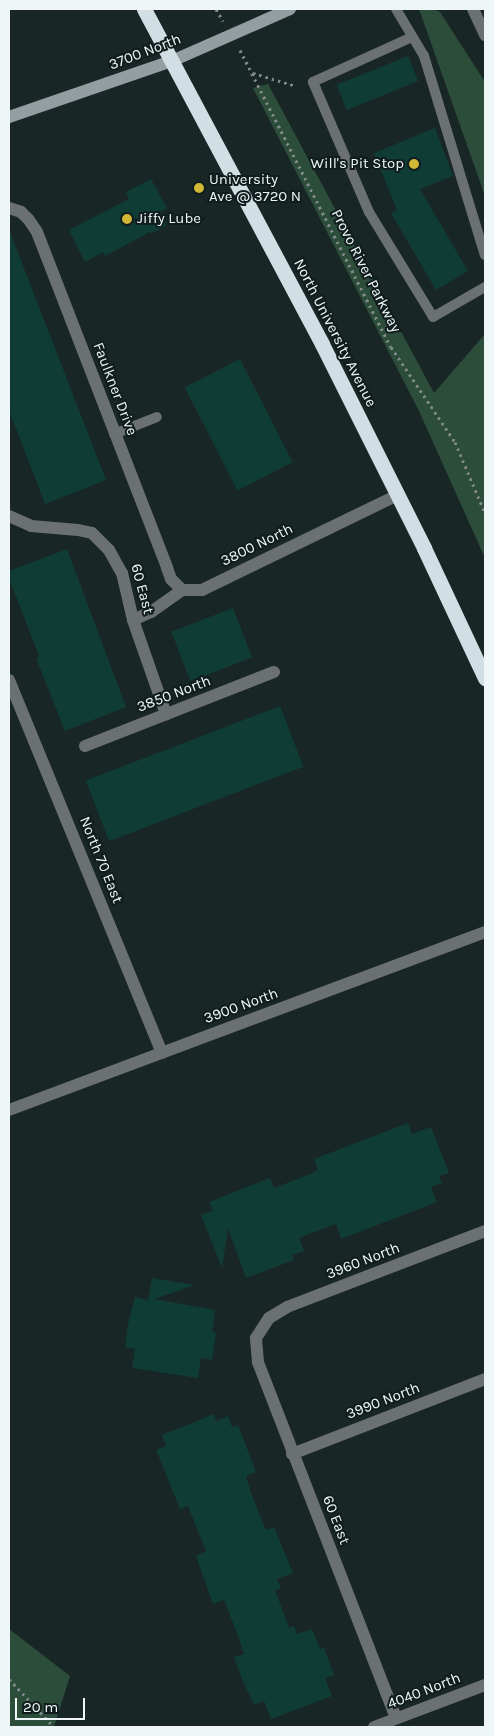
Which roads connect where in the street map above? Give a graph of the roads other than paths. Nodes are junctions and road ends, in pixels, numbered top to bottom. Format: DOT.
graph roads {
  1 [pos="144,9"];
  2 [pos="290,9"];
  3 [pos="396,9"];
  4 [pos="473,9"];
  5 [pos="485,35"];
  6 [pos="412,37"];
  7 [pos="172,61"];
  8 [pos="9,117"];
  9 [pos="9,208"];
  10 [pos="485,255"];
  11 [pos="485,287"];
  12 [pos="157,417"];
  13 [pos="114,434"];
  14 [pos="398,495"];
  15 [pos="9,516"];
  16 [pos="182,590"];
  17 [pos="133,620"];
  18 [pos="274,672"];
  19 [pos="485,678"];
  20 [pos="9,680"];
  21 [pos="166,714"];
  22 [pos="85,746"];
  23 [pos="485,932"];
  24 [pos="162,1053"];
  25 [pos="9,1110"];
  26 [pos="485,1231"];
  27 [pos="259,1331"];
  28 [pos="485,1379"];
  29 [pos="292,1454"];
  30 [pos="485,1684"];
  31 [pos="396,1718"];
  32 [pos="374,1727"];
  1 -- 7 [label="highway, North University Avenue"];
  2 -- 7 [label="main road, 3700 North"];
  3 -- 6 [label="lane"];
  4 -- 5 [label="street"];
  6 -- 10 [label="lane"];
  6 -- 11 [label="lane"];
  7 -- 8 [label="main road, 3700 North"];
  7 -- 14 [label="highway, North University Avenue"];
  9 -- 13 [label="street, Faulkner Drive"];
  12 -- 13 [label="lane"];
  13 -- 16 [label="street, Faulkner Drive"];
  14 -- 16 [label="street, 3800 North"];
  14 -- 19 [label="highway, North University Avenue"];
  15 -- 17 [label="street, 60 East"];
  16 -- 17 [label="street"];
  17 -- 21 [label="street, 60 East"];
  18 -- 21 [label="street, 3850 North"];
  20 -- 24 [label="street, North 70 East"];
  21 -- 22 [label="street, 3850 North"];
  23 -- 24 [label="street, 3900 North"];
  24 -- 25 [label="street, 3900 North"];
  26 -- 27 [label="street, 3960 North"];
  27 -- 29 [label="street, 60 East"];
  28 -- 29 [label="street, 3990 North"];
  29 -- 31 [label="street, 60 East"];
  30 -- 31 [label="street, 4040 North"];
  31 -- 32 [label="street, 4040 North"];
}
